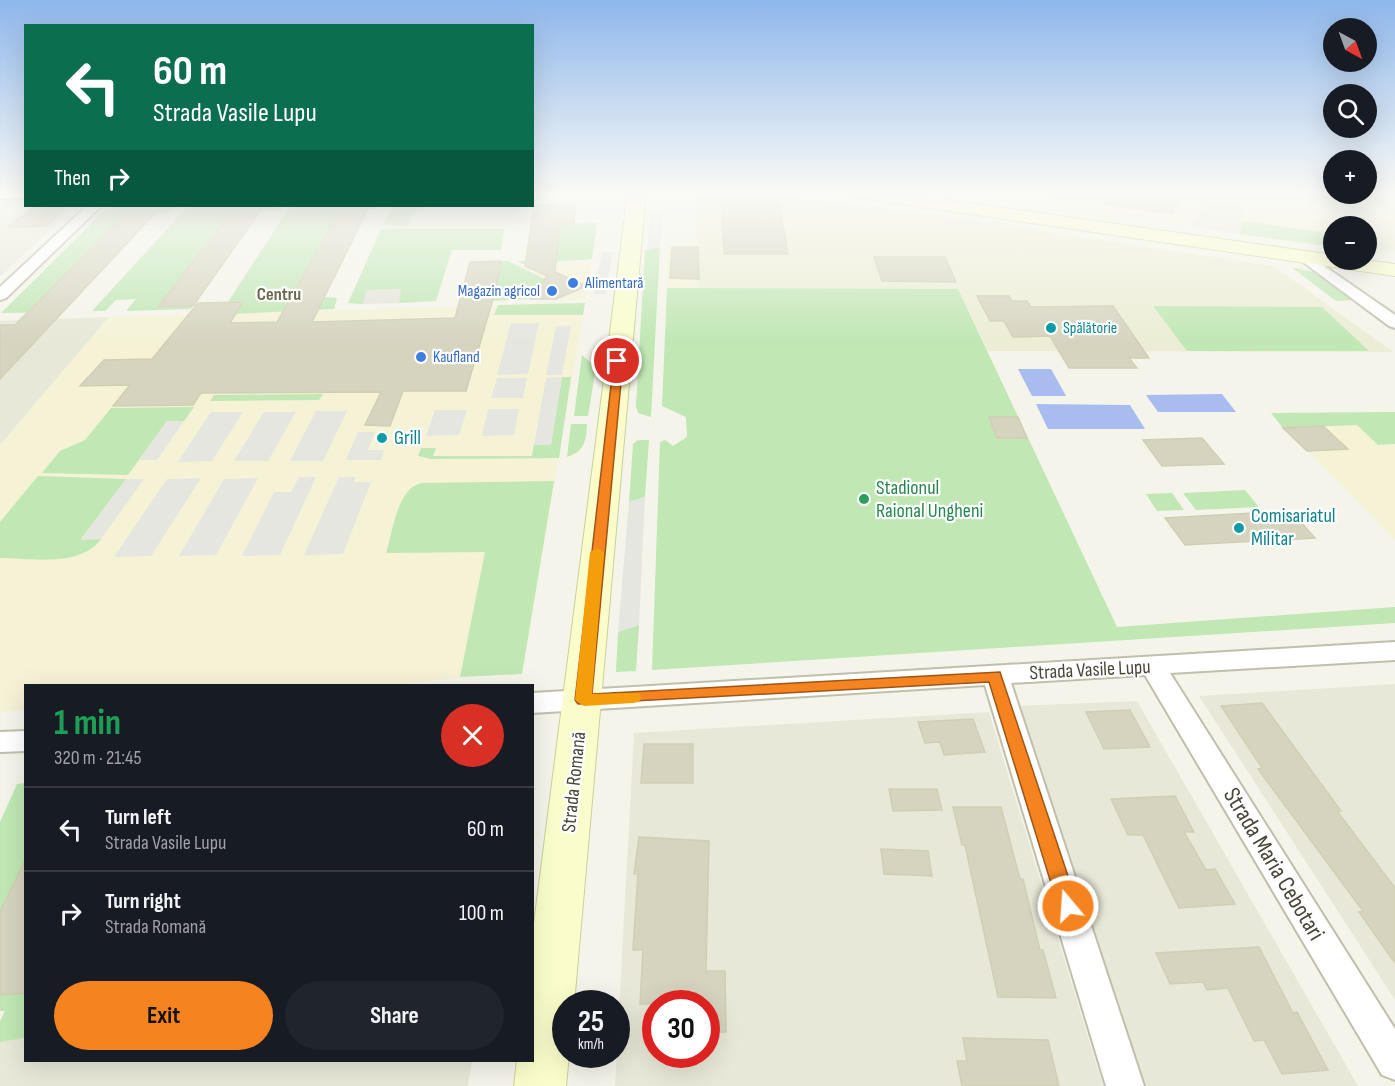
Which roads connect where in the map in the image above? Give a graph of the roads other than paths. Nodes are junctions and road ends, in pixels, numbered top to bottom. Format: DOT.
graph roads {
  1 [pos="55,243"];
  2 [pos="631,243"];
  3 [pos="1221,243"];
  4 [pos="1304,256"];
  5 [pos="1395,270"];
  6 [pos="0,295"];
  7 [pos="1395,323"];
  8 [pos="1395,651"];
  9 [pos="1153,667"];
  10 [pos="995,676"];
  11 [pos="584,700"];
  12 [pos="534,703"];
  13 [pos="24,741"];
  14 [pos="0,742"];
  15 [pos="1395,1062"];
  16 [pos="540,1086"];
  17 [pos="1125,1086"];
  1 -- 6 [label="street"];
  2 -- 11 [label="main road, Strada Romană"];
  3 -- 4 [label="main road"];
  4 -- 5 [label="main road"];
  4 -- 7 [label="street"];
  8 -- 9 [label="street, Strada Vasile Lupu"];
  9 -- 10 [label="street, Strada Vasile Lupu"];
  9 -- 15 [label="street, Strada Maria Cebotari"];
  10 -- 11 [label="street, Strada Vasile Lupu"];
  10 -- 17 [label="street"];
  11 -- 12 [label="street, Strada Vasile Lupu"];
  11 -- 16 [label="main road, Strada Romană"];
  13 -- 14 [label="street"];
}
